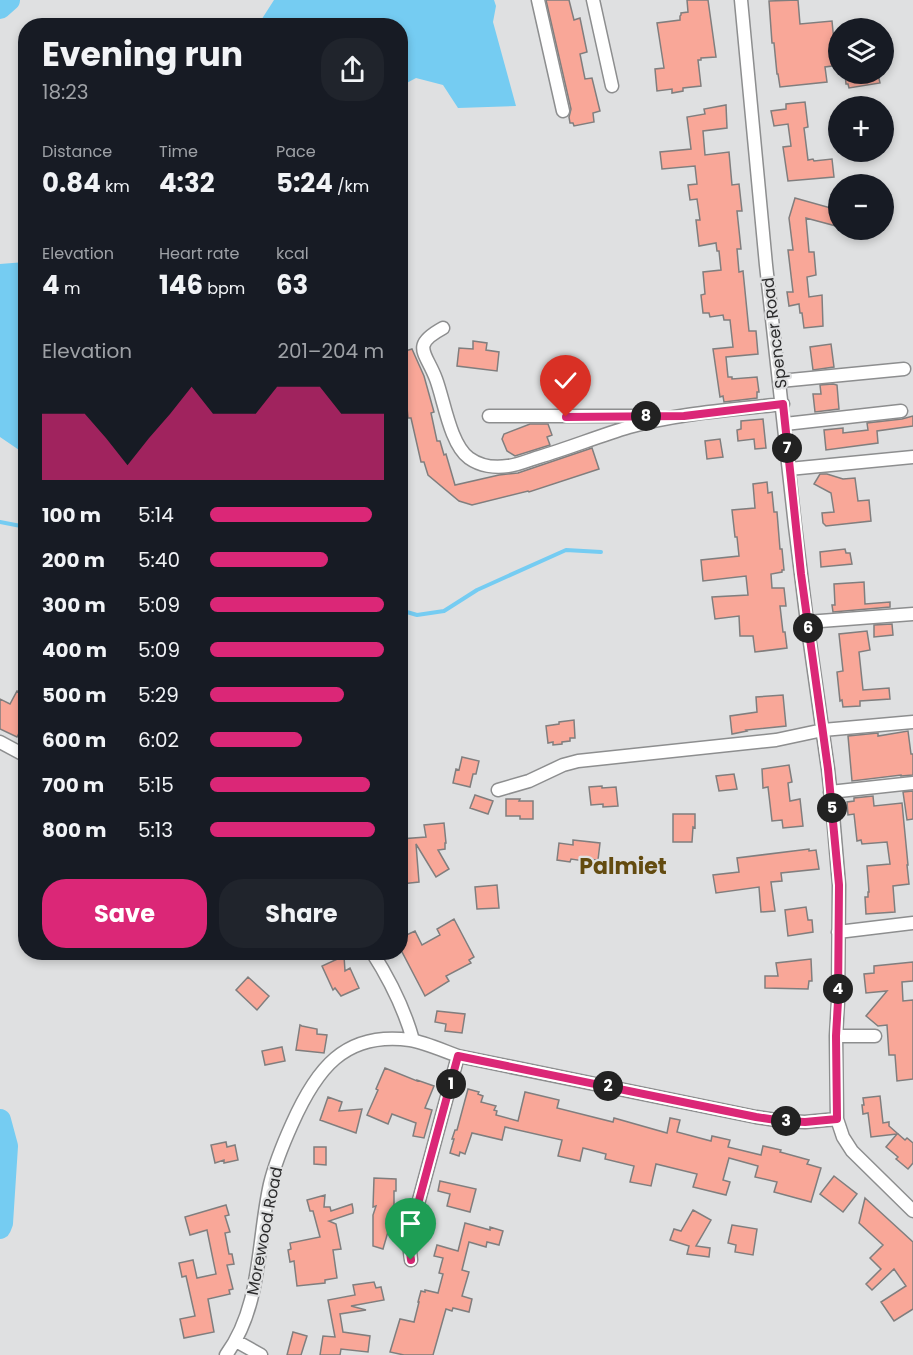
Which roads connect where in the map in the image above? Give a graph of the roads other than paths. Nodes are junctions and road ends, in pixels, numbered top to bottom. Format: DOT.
graph roads {
  1 [pos="538,0"];
  2 [pos="593,0"];
  3 [pos="741,0"];
  4 [pos="612,86"];
  5 [pos="563,111"];
  6 [pos="443,328"];
  7 [pos="904,369"];
  8 [pos="780,381"];
  9 [pos="783,404"];
  10 [pos="901,411"];
  11 [pos="489,416"];
  12 [pos="684,416"];
  13 [pos="785,424"];
  14 [pos="913,457"];
  15 [pos="789,469"];
  16 [pos="913,614"];
  17 [pos="807,622"];
  18 [pos="913,722"];
  19 [pos="823,730"];
  20 [pos="0,742"];
  21 [pos="18,752"];
  22 [pos="913,783"];
  23 [pos="498,790"];
  24 [pos="830,792"];
  25 [pos="913,923"];
  26 [pos="838,932"];
  27 [pos="376,960"];
  28 [pos="836,1036"];
  29 [pos="875,1036"];
  30 [pos="413,1040"];
  31 [pos="458,1056"];
  32 [pos="837,1119"];
  33 [pos="913,1211"];
  34 [pos="411,1260"];
  35 [pos="236,1341"];
  36 [pos="226,1355"];
  37 [pos="261,1355"];
  1 -- 5 [label="street"];
  2 -- 4 [label="street"];
  3 -- 8 [label="street, Spencer Road"];
  6 -- 12 [label="street"];
  7 -- 8 [label="street"];
  8 -- 9 [label="street, Spencer Road"];
  9 -- 12 [label="street"];
  9 -- 13 [label="street, Spencer Road"];
  10 -- 13 [label="street"];
  11 -- 12 [label="street"];
  13 -- 15 [label="street, Spencer Road"];
  14 -- 15 [label="street"];
  15 -- 17 [label="street, Spencer Road"];
  16 -- 17 [label="street"];
  17 -- 19 [label="street, Spencer Road"];
  18 -- 19 [label="street"];
  19 -- 23 [label="street"];
  19 -- 24 [label="street, Spencer Road"];
  20 -- 21 [label="street"];
  22 -- 24 [label="street"];
  24 -- 26 [label="street, Spencer Road"];
  25 -- 26 [label="street"];
  26 -- 28 [label="street, Spencer Road"];
  27 -- 30 [label="street"];
  28 -- 29 [label="street"];
  28 -- 32 [label="street, Spencer Road"];
  30 -- 31 [label="street, Morewood Road"];
  30 -- 35 [label="street, Morewood Road"];
  31 -- 32 [label="street, Morewood Road"];
  31 -- 34 [label="street"];
  32 -- 33 [label="street, Spencer Road"];
  35 -- 36 [label="street, Morewood Road"];
  35 -- 37 [label="street"];
}
